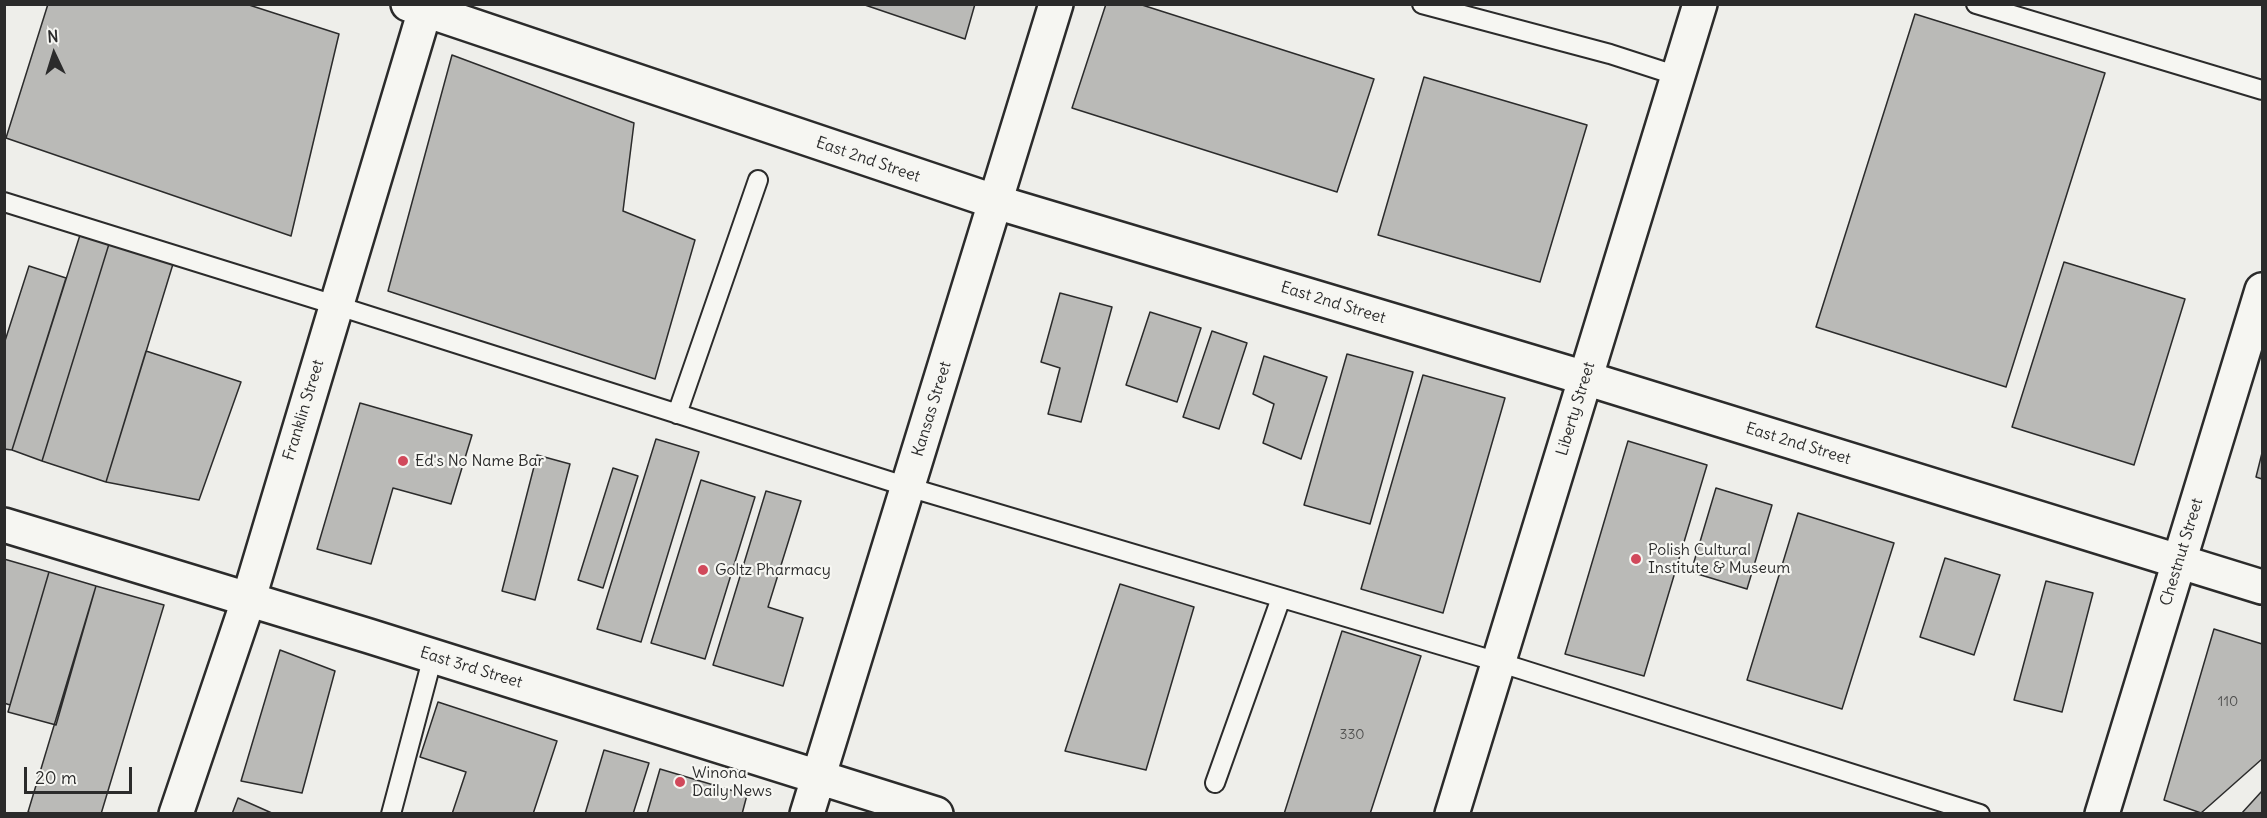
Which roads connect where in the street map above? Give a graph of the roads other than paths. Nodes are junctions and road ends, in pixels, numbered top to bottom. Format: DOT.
graph roads {
  1 [pos="1056,4"];
  2 [pos="1422,4"];
  3 [pos="1700,4"];
  4 [pos="1976,4"];
  5 [pos="420,6"];
  6 [pos="1678,76"];
  7 [pos="2262,90"];
  8 [pos="758,180"];
  9 [pos="4,202"];
  10 [pos="996,202"];
  11 [pos="2262,290"];
  12 [pos="335,305"];
  13 [pos="1585,378"];
  14 [pos="676,414"];
  15 [pos="908,488"];
  16 [pos="4,525"];
  17 [pos="2179,562"];
  18 [pos="2262,587"];
  19 [pos="1281,597"];
  20 [pos="248,601"];
  21 [pos="433,656"];
  22 [pos="1498,662"];
  23 [pos="819,777"];
  24 [pos="1215,783"];
  25 [pos="176,813"];
  26 [pos="392,813"];
  27 [pos="807,813"];
  28 [pos="936,813"];
  29 [pos="1452,813"];
  30 [pos="1980,813"];
  31 [pos="2102,813"];
  1 -- 10 [label="street, Kansas Street"];
  2 -- 6 [label="lane"];
  3 -- 6 [label="street, Liberty Street"];
  4 -- 7 [label="lane"];
  5 -- 10 [label="street, East 2nd Street"];
  5 -- 12 [label="street, Franklin Street"];
  6 -- 13 [label="street, Liberty Street"];
  8 -- 14 [label="lane"];
  9 -- 12 [label="lane"];
  10 -- 13 [label="street, East 2nd Street"];
  10 -- 15 [label="street, Kansas Street"];
  11 -- 17 [label="street, Chestnut Street"];
  12 -- 14 [label="lane"];
  12 -- 20 [label="street, Franklin Street"];
  13 -- 17 [label="street, East 2nd Street"];
  13 -- 22 [label="street, Liberty Street"];
  14 -- 15 [label="lane"];
  15 -- 19 [label="lane"];
  15 -- 23 [label="street, Kansas Street"];
  16 -- 20 [label="street, East 3rd Street"];
  17 -- 18 [label="street, East 2nd Street"];
  17 -- 31 [label="street, Chestnut Street"];
  19 -- 22 [label="lane"];
  19 -- 24 [label="lane"];
  20 -- 21 [label="street, East 3rd Street"];
  20 -- 25 [label="street, Franklin Street"];
  21 -- 23 [label="street, East 3rd Street"];
  21 -- 26 [label="lane"];
  22 -- 29 [label="street, Liberty Street"];
  22 -- 30 [label="lane"];
  23 -- 27 [label="street, Kansas Street"];
  23 -- 28 [label="street, East 3rd Street"];
}
